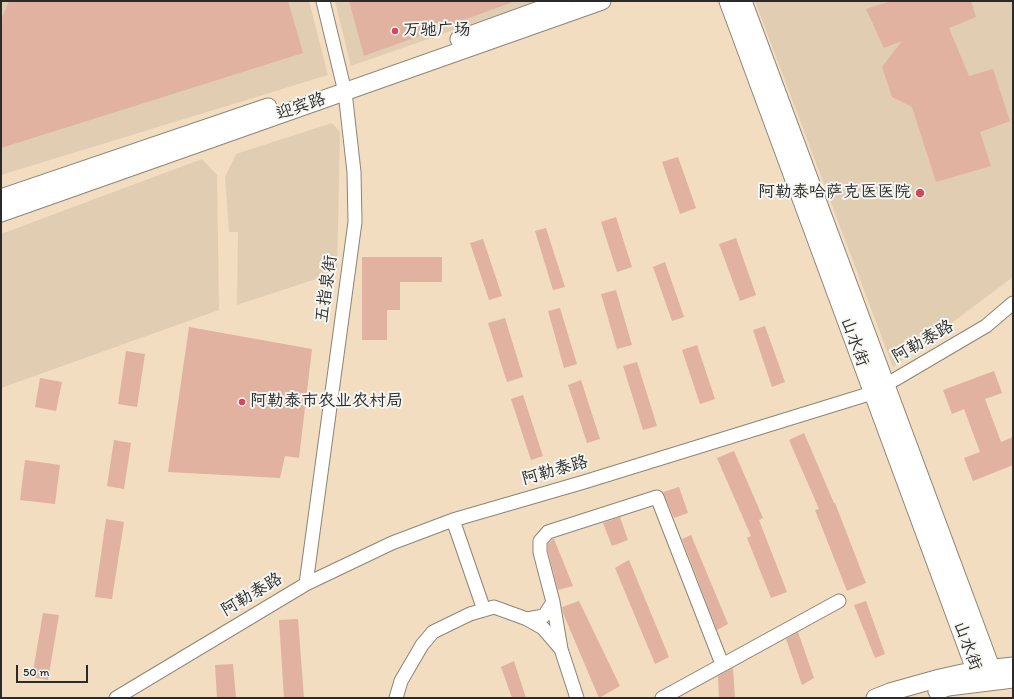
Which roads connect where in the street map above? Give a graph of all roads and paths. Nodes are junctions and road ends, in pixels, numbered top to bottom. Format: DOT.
graph roads {
  1 [pos="323,1"];
  2 [pos="564,1"];
  3 [pos="602,1"];
  4 [pos="728,1"];
  5 [pos="743,1"];
  6 [pos="344,86"];
  7 [pos="1,198"];
  8 [pos="1,213"];
  9 [pos="1013,303"];
  10 [pos="879,389"];
  11 [pos="453,520"];
  12 [pos="306,584"];
  13 [pos="839,600"];
  14 [pos="553,602"];
  15 [pos="484,610"];
  16 [pos="527,619"];
  17 [pos="561,649"];
  18 [pos="722,664"];
  19 [pos="1013,666"];
  20 [pos="986,676"];
  21 [pos="1013,679"];
  22 [pos="116,698"];
  23 [pos="396,698"];
  24 [pos="577,698"];
  25 [pos="662,698"];
  26 [pos="875,698"];
  27 [pos="912,698"];
  1 -- 6 [label="street, 五指泉街"];
  2 -- 6 [label="main road, 迎宾路"];
  3 -- 6 [label="main road, 迎宾路"];
  4 -- 10 [label="main road, 山水街"];
  5 -- 10 [label="main road, 山水街"];
  6 -- 7 [label="main road, 迎宾路"];
  6 -- 8 [label="main road, 迎宾路"];
  6 -- 12 [label="street, 五指泉街"];
  9 -- 10 [label="street, 阿勒泰路"];
  10 -- 11 [label="street, 阿勒泰路"];
  10 -- 20 [label="main road, 山水街"];
  11 -- 12 [label="street, 阿勒泰路"];
  11 -- 15 [label="street"];
  12 -- 22 [label="street, 阿勒泰路"];
  13 -- 18 [label="street"];
  14 -- 16 [label="street"];
  14 -- 17 [label="street"];
  14 -- 18 [label="street"];
  15 -- 16 [label="street"];
  15 -- 23 [label="street"];
  16 -- 17 [label="street"];
  17 -- 24 [label="street"];
  18 -- 25 [label="street"];
  19 -- 20 [label="main road"];
  20 -- 21 [label="main road"];
  20 -- 26 [label="main road"];
  20 -- 27 [label="main road"];
}
